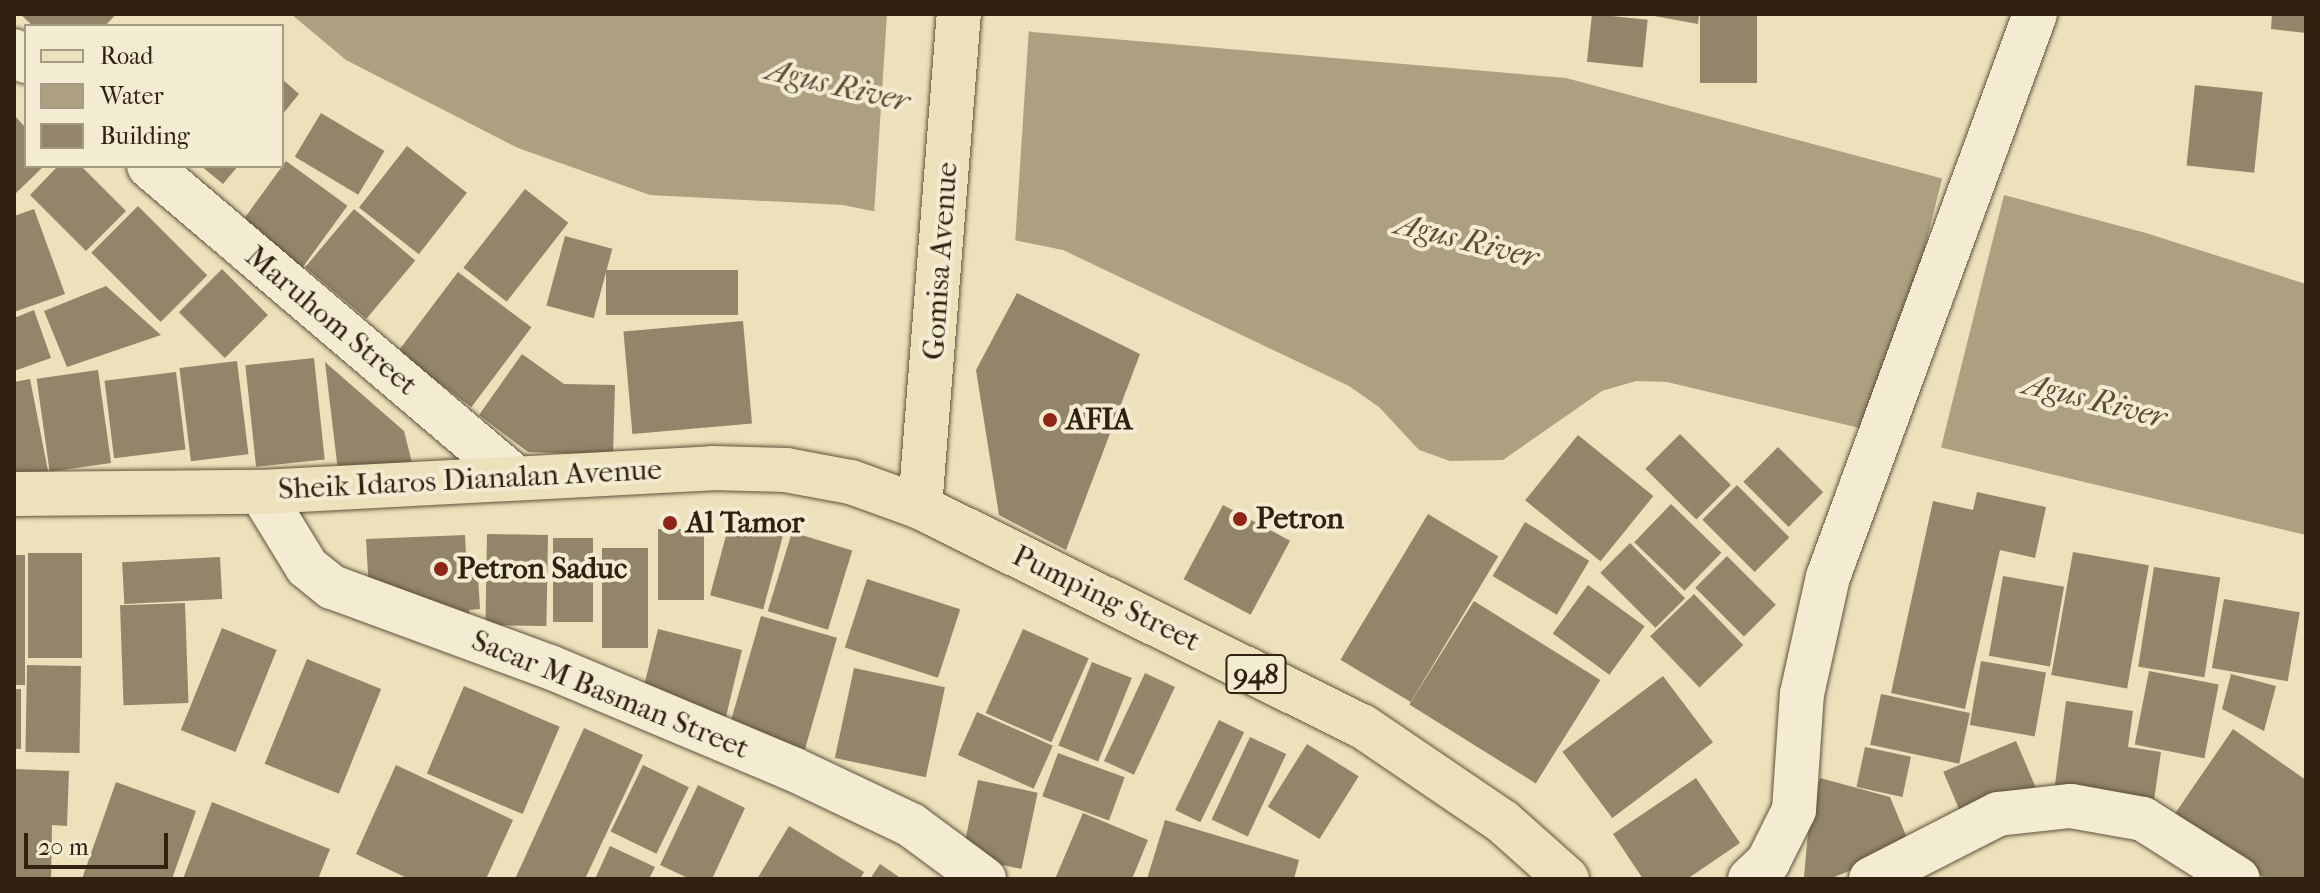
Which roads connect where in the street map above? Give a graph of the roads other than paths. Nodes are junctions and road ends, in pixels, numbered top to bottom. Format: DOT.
graph roads {
  1 [pos="959,14"];
  2 [pos="2035,14"];
  3 [pos="151,168"];
  4 [pos="512,475"];
  5 [pos="261,492"];
  6 [pos="14,494"];
  7 [pos="920,507"];
  8 [pos="984,879"];
  9 [pos="1567,879"];
  10 [pos="1750,879"];
  11 [pos="1871,879"];
  12 [pos="2238,879"];
  1 -- 7 [label="main road, Gomisa Avenue"];
  2 -- 10 [label="street"];
  3 -- 4 [label="street, Maruhom Street"];
  4 -- 5 [label="main road, Sheik Idaros Dianalan Avenue"];
  4 -- 7 [label="main road, Sheik Idaros Dianalan Avenue"];
  5 -- 6 [label="main road, Sheik Idaros Dianalan Avenue"];
  5 -- 8 [label="street, Sacar M Basman Street"];
  7 -- 9 [label="main road, Pumping Street / 948"];
  11 -- 12 [label="street"];
}
